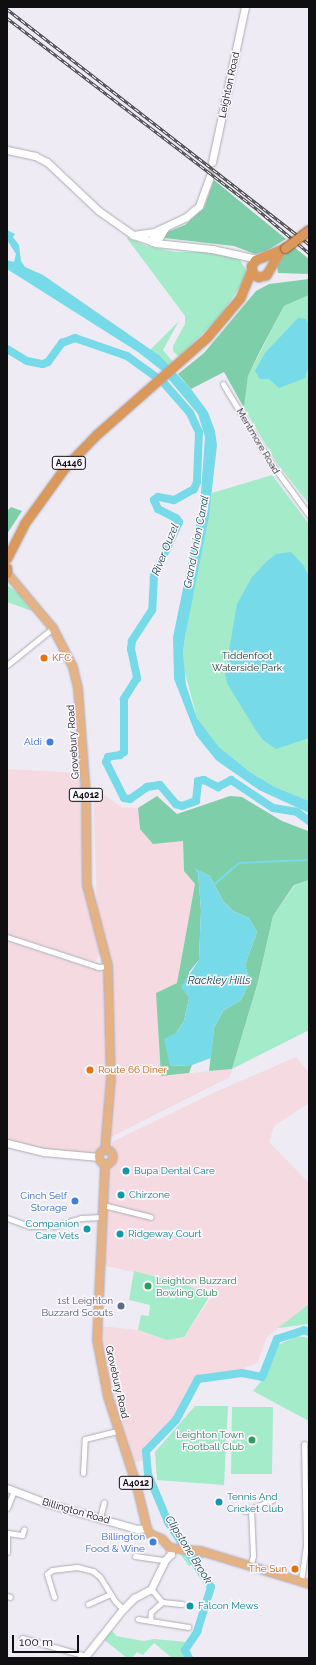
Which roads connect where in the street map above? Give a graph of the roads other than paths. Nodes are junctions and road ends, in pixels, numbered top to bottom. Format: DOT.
graph roads {
  1 [pos="245,7"];
  2 [pos="7,150"];
  3 [pos="212,162"];
  4 [pos="210,176"];
  5 [pos="165,227"];
  6 [pos="309,230"];
  7 [pos="154,232"];
  8 [pos="133,236"];
  9 [pos="154,243"];
  10 [pos="282,250"];
  11 [pos="240,257"];
  12 [pos="259,259"];
  13 [pos="270,267"];
  14 [pos="251,270"];
  15 [pos="262,277"];
  16 [pos="246,288"];
  17 [pos="223,384"];
  18 [pos="309,515"];
  19 [pos="8,554"];
  20 [pos="7,568"];
  21 [pos="7,573"];
  22 [pos="10,582"];
  23 [pos="53,628"];
  24 [pos="7,665"];
  25 [pos="7,938"];
  26 [pos="108,966"];
  27 [pos="7,1143"];
  28 [pos="105,1150"];
  29 [pos="99,1157"];
  30 [pos="105,1165"];
  31 [pos="103,1205"];
  32 [pos="102,1217"];
  33 [pos="151,1217"];
  34 [pos="7,1218"];
  35 [pos="117,1430"];
  36 [pos="304,1444"];
  37 [pos="83,1473"];
  38 [pos="307,1487"];
  39 [pos="10,1490"];
  40 [pos="272,1500"];
  41 [pos="104,1502"];
  42 [pos="7,1508"];
  43 [pos="251,1509"];
  44 [pos="245,1511"];
  45 [pos="100,1518"];
  46 [pos="146,1528"];
  47 [pos="24,1529"];
  48 [pos="7,1533"];
  49 [pos="174,1549"];
  50 [pos="7,1552"];
  51 [pos="135,1556"];
  52 [pos="165,1560"];
  53 [pos="250,1566"];
  54 [pos="305,1582"];
  55 [pos="150,1589"];
  56 [pos="110,1594"];
  57 [pos="54,1597"];
  58 [pos="162,1602"];
  59 [pos="88,1604"];
  60 [pos="182,1604"];
  61 [pos="123,1609"];
  62 [pos="138,1619"];
  63 [pos="150,1621"];
  64 [pos="188,1627"];
  65 [pos="22,1638"];
  66 [pos="85,1657"];
  1 -- 3 [label="street, Leighton Road"];
  2 -- 8 [label="street"];
  4 -- 5 [label="street"];
  5 -- 7 [label="street"];
  5 -- 9 [label="street"];
  6 -- 10 [label="highway, bridge"];
  7 -- 8 [label="street"];
  7 -- 9 [label="street"];
  8 -- 9 [label="street"];
  9 -- 11 [label="street"];
  10 -- 12 [label="highway"];
  10 -- 13 [label="highway"];
  11 -- 12 [label="street"];
  11 -- 14 [label="street"];
  12 -- 13 [label="highway"];
  12 -- 14 [label="highway"];
  13 -- 15 [label="highway"];
  14 -- 15 [label="highway"];
  14 -- 16 [label="highway, A4146"];
  15 -- 16 [label="highway, A4146"];
  16 -- 19 [label="highway, A4146"];
  17 -- 18 [label="street, Mentmore Road"];
  20 -- 21 [label="highway"];
  21 -- 22 [label="main road, Grovebury Road / A4012"];
  22 -- 23 [label="main road, Grovebury Road / A4012"];
  23 -- 24 [label="street"];
  23 -- 26 [label="main road, Grovebury Road / A4012"];
  25 -- 26 [label="street"];
  26 -- 28 [label="main road, Grovebury Road / A4012"];
  27 -- 29 [label="street"];
  28 -- 29 [label="main road"];
  28 -- 30 [label="main road, Grovebury Road / A4012"];
  29 -- 30 [label="main road"];
  30 -- 31 [label="main road, Grovebury Road / A4012"];
  31 -- 32 [label="main road, Grovebury Road / A4012"];
  31 -- 33 [label="street"];
  32 -- 34 [label="street"];
  32 -- 35 [label="main road, Grovebury Road / A4012"];
  35 -- 37 [label="street"];
  35 -- 46 [label="main road, Grovebury Road / A4012"];
  36 -- 38 [label="street"];
  38 -- 54 [label="street"];
  39 -- 42 [label="street"];
  39 -- 45 [label="street, Billington Road"];
  40 -- 43 [label="street"];
  41 -- 45 [label="street"];
  43 -- 44 [label="street"];
  43 -- 53 [label="street"];
  45 -- 46 [label="street, Billington Road"];
  46 -- 49 [label="main road"];
  47 -- 48 [label="street"];
  48 -- 50 [label="street"];
  49 -- 52 [label="street"];
  49 -- 53 [label="main road"];
  51 -- 52 [label="street"];
  52 -- 55 [label="street"];
  53 -- 54 [label="main road"];
  55 -- 58 [label="street"];
  55 -- 61 [label="street"];
  56 -- 57 [label="street"];
  56 -- 59 [label="street"];
  56 -- 61 [label="street"];
  58 -- 60 [label="street"];
  58 -- 63 [label="street"];
  61 -- 66 [label="street"];
  62 -- 63 [label="street"];
  63 -- 64 [label="street"];
  65 -- 66 [label="street"];
}
